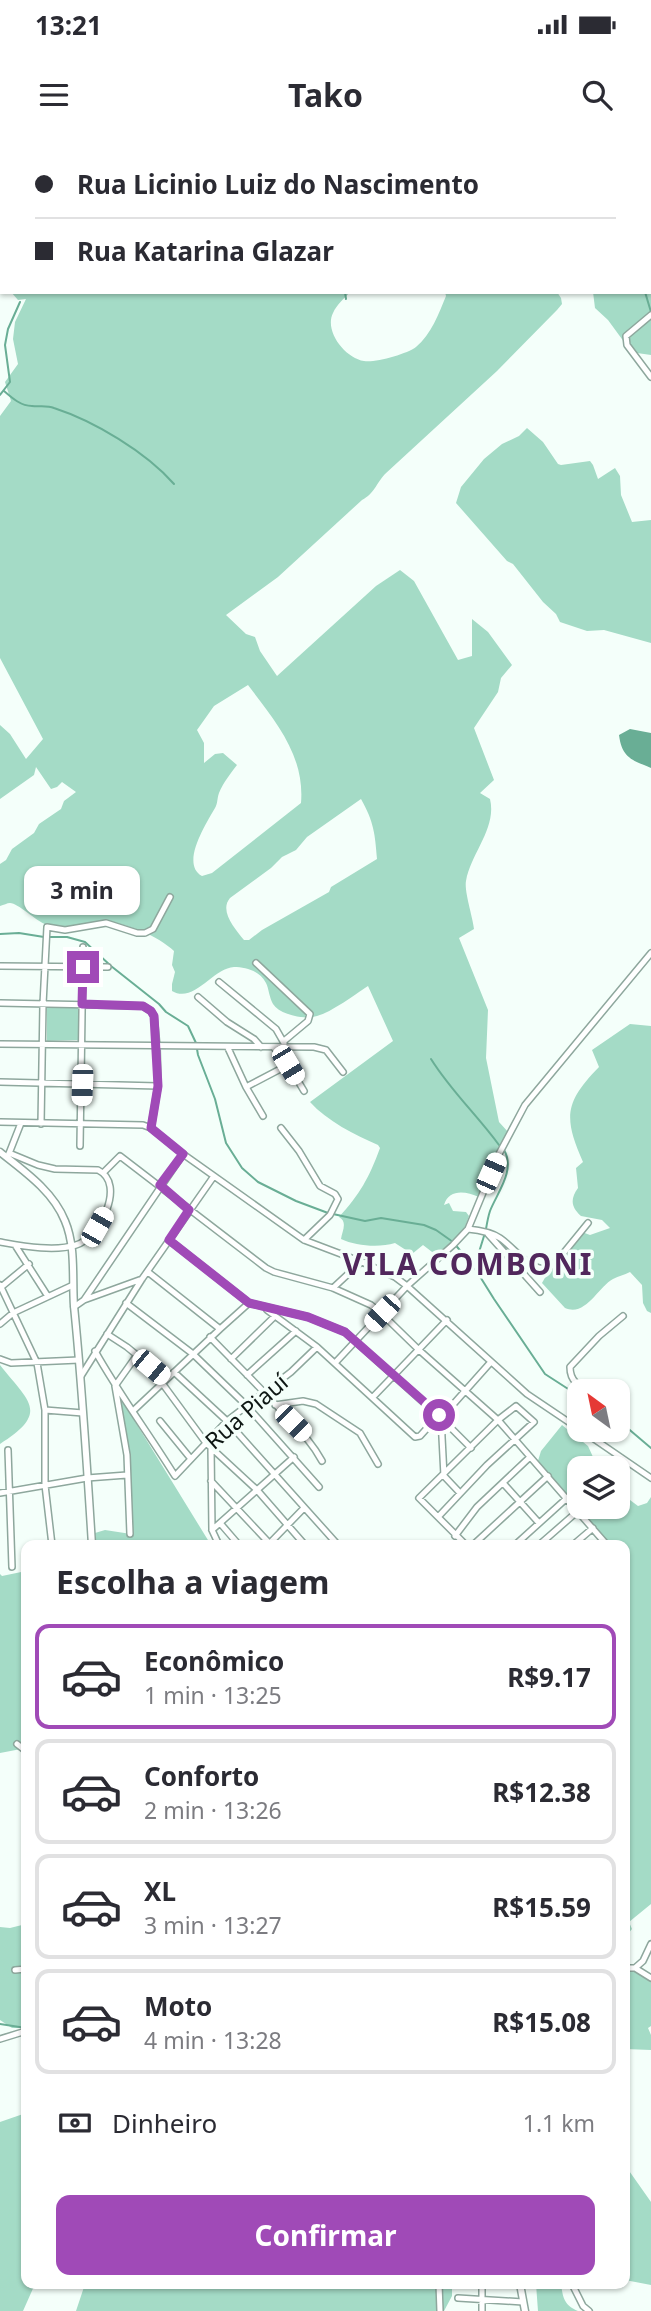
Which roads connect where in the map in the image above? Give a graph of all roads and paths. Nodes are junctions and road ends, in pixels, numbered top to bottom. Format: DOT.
graph roads {
  1 [pos="651,315"];
  2 [pos="651,376"];
  3 [pos="170,897"];
  4 [pos="83,947"];
  5 [pos="651,953"];
  6 [pos="256,962"];
  7 [pos="0,966"];
  8 [pos="45,966"];
  9 [pos="83,967"];
  10 [pos="108,967"];
  11 [pos="219,982"];
  12 [pos="198,997"];
  13 [pos="0,1003"];
  14 [pos="43,1004"];
  15 [pos="82,1004"];
  16 [pos="0,1044"];
  17 [pos="43,1044"];
  18 [pos="284,1044"];
  19 [pos="82,1045"];
  20 [pos="157,1047"];
  21 [pos="261,1047"];
  22 [pos="273,1047"];
  23 [pos="228,1048"];
  24 [pos="288,1065"];
  25 [pos="343,1072"];
  26 [pos="0,1082"];
  27 [pos="42,1084"];
  28 [pos="82,1085"];
  29 [pos="158,1086"];
  30 [pos="246,1087"];
  31 [pos="304,1091"];
  32 [pos="263,1116"];
  33 [pos="0,1122"];
  34 [pos="21,1123"];
  35 [pos="41,1124"];
  36 [pos="80,1124"];
  37 [pos="151,1128"];
  38 [pos="281,1128"];
  39 [pos="80,1146"];
  40 [pos="0,1152"];
  41 [pos="183,1154"];
  42 [pos="8,1155"];
  43 [pos="103,1173"];
  44 [pos="214,1176"];
  45 [pos="160,1185"];
  46 [pos="189,1210"];
  47 [pos="588,1223"];
  48 [pos="468,1229"];
  49 [pos="488,1234"];
  50 [pos="169,1240"];
  51 [pos="304,1240"];
  52 [pos="0,1242"];
  53 [pos="15,1245"];
  54 [pos="71,1246"];
  55 [pos="362,1262"];
  56 [pos="29,1264"];
  57 [pos="148,1272"];
  58 [pos="142,1279"];
  59 [pos="73,1285"];
  60 [pos="407,1286"];
  61 [pos="1,1287"];
  62 [pos="333,1288"];
  63 [pos="540,1292"];
  64 [pos="47,1295"];
  65 [pos="84,1300"];
  66 [pos="127,1303"];
  67 [pos="249,1303"];
  68 [pos="75,1307"];
  69 [pos="264,1308"];
  70 [pos="13,1313"];
  71 [pos="382,1313"];
  72 [pos="275,1316"];
  73 [pos="623,1316"];
  74 [pos="447,1320"];
  75 [pos="0,1324"];
  76 [pos="219,1329"];
  77 [pos="296,1331"];
  78 [pos="107,1334"];
  79 [pos="211,1337"];
  80 [pos="356,1341"];
  81 [pos="317,1347"];
  82 [pos="419,1350"];
  83 [pos="95,1351"];
  84 [pos="193,1354"];
  85 [pos="137,1355"];
  86 [pos="0,1359"];
  87 [pos="231,1359"];
  88 [pos="79,1360"];
  89 [pos="37,1363"];
  90 [pos="335,1363"];
  91 [pos="490,1363"];
  92 [pos="174,1372"];
  93 [pos="247,1375"];
  94 [pos="394,1375"];
  95 [pos="81,1376"];
  96 [pos="572,1379"];
  97 [pos="164,1381"];
  98 [pos="115,1386"];
  99 [pos="265,1390"];
  100 [pos="464,1391"];
  101 [pos="373,1397"];
  102 [pos="246,1405"];
  103 [pos="275,1405"];
  104 [pos="45,1410"];
  105 [pos="134,1410"];
  106 [pos="83,1413"];
  107 [pos="440,1417"];
  108 [pos="498,1420"];
  109 [pos="567,1420"];
  110 [pos="160,1421"];
  111 [pos="227,1421"];
  112 [pos="516,1440"];
  113 [pos="599,1442"];
  114 [pos="208,1445"];
  115 [pos="471,1448"];
  116 [pos="8,1450"];
  117 [pos="293,1457"];
  118 [pos="530,1457"];
  119 [pos="191,1459"];
  120 [pos="322,1461"];
  121 [pos="378,1464"];
  122 [pos="275,1473"];
  123 [pos="127,1475"];
  124 [pos="444,1476"];
  125 [pos="548,1476"];
  126 [pos="87,1478"];
  127 [pos="651,1478"];
  128 [pos="211,1480"];
  129 [pos="503,1483"];
  130 [pos="45,1485"];
  131 [pos="319,1487"];
  132 [pos="257,1490"];
  133 [pos="10,1492"];
  134 [pos="0,1493"];
  135 [pos="460,1493"];
  136 [pos="567,1498"];
  137 [pos="520,1502"];
  138 [pos="238,1507"];
  139 [pos="304,1508"];
  140 [pos="438,1517"];
  141 [pos="569,1519"];
  142 [pos="585,1519"];
  143 [pos="220,1523"];
  144 [pos="539,1523"];
  145 [pos="287,1524"];
  146 [pos="593,1528"];
  147 [pos="212,1531"];
  148 [pos="130,1534"];
  149 [pos="528,1534"];
  150 [pos="455,1536"];
  151 [pos="51,1540"];
  152 [pos="92,1540"];
  153 [pos="216,1540"];
  154 [pos="235,1540"];
  155 [pos="266,1540"];
  156 [pos="273,1540"];
  157 [pos="301,1540"];
  158 [pos="333,1540"];
  159 [pos="460,1540"];
  160 [pos="478,1540"];
  161 [pos="521,1540"];
  162 [pos="533,1540"];
  163 [pos="544,1540"];
  164 [pos="579,1540"];
  165 [pos="603,1540"];
  166 [pos="12,1567"];
  167 [pos="17,1744"];
  168 [pos="21,1747"];
  169 [pos="651,1944"];
  170 [pos="630,1968"];
  171 [pos="635,1968"];
  172 [pos="21,1969"];
  173 [pos="15,1970"];
  174 [pos="651,1978"];
  175 [pos="21,2033"];
  176 [pos="0,2039"];
  177 [pos="439,2289"];
  178 [pos="482,2289"];
  179 [pos="521,2289"];
  180 [pos="574,2289"];
  181 [pos="458,2298"];
  182 [pos="482,2300"];
  183 [pos="523,2302"];
  184 [pos="440,2311"];
  185 [pos="482,2311"];
  186 [pos="524,2311"];
  187 [pos="589,2311"];
  1 -- 2 [label="street"];
  3 -- 8 [label="street"];
  4 -- 9 [label="street"];
  5 -- 48 [label="street"];
  6 -- 18 [label="street"];
  7 -- 8 [label="street"];
  8 -- 9 [label="street"];
  8 -- 14 [label="street"];
  9 -- 10 [label="street"];
  9 -- 15 [label="street"];
  11 -- 18 [label="street"];
  12 -- 21 [label="street"];
  13 -- 14 [label="street"];
  14 -- 15 [label="street"];
  14 -- 17 [label="street"];
  15 -- 19 [label="street"];
  15 -- 20 [label="street"];
  16 -- 17 [label="street"];
  17 -- 19 [label="street"];
  17 -- 27 [label="street"];
  18 -- 22 [label="street"];
  18 -- 25 [label="street"];
  19 -- 20 [label="street"];
  19 -- 28 [label="street"];
  20 -- 23 [label="street"];
  20 -- 29 [label="street"];
  21 -- 22 [label="street"];
  21 -- 23 [label="street"];
  22 -- 24 [label="street"];
  23 -- 30 [label="street"];
  24 -- 30 [label="street"];
  24 -- 31 [label="street"];
  26 -- 27 [label="street"];
  27 -- 28 [label="street"];
  27 -- 35 [label="street"];
  28 -- 29 [label="street"];
  28 -- 36 [label="street"];
  29 -- 37 [label="street"];
  30 -- 32 [label="street"];
  33 -- 34 [label="street"];
  34 -- 35 [label="street"];
  34 -- 42 [label="street"];
  35 -- 36 [label="street"];
  36 -- 37 [label="street"];
  36 -- 39 [label="street"];
  37 -- 41 [label="street"];
  38 -- 51 [label="street"];
  40 -- 42 [label="main road"];
  41 -- 44 [label="street"];
  41 -- 45 [label="street"];
  42 -- 43 [label="street"];
  42 -- 54 [label="main road"];
  43 -- 45 [label="street"];
  43 -- 54 [label="street"];
  44 -- 46 [label="street"];
  44 -- 51 [label="street"];
  45 -- 46 [label="street"];
  45 -- 65 [label="street"];
  46 -- 50 [label="street"];
  46 -- 62 [label="street"];
  47 -- 49 [label="street"];
  48 -- 49 [label="street"];
  48 -- 60 [label="street"];
  49 -- 63 [label="street"];
  50 -- 57 [label="street"];
  50 -- 67 [label="street"];
  51 -- 55 [label="street"];
  52 -- 53 [label="street"];
  53 -- 54 [label="street"];
  53 -- 56 [label="street"];
  54 -- 59 [label="main road"];
  55 -- 60 [label="street"];
  55 -- 62 [label="street"];
  56 -- 61 [label="street"];
  56 -- 64 [label="street"];
  57 -- 58 [label="street"];
  57 -- 76 [label="street"];
  58 -- 65 [label="street"];
  58 -- 66 [label="street"];
  59 -- 64 [label="street"];
  59 -- 68 [label="main road"];
  60 -- 71 [label="street"];
  60 -- 74 [label="street"];
  61 -- 70 [label="street"];
  62 -- 71 [label="street"];
  64 -- 70 [label="street"];
  65 -- 68 [label="street"];
  66 -- 78 [label="street"];
  66 -- 84 [label="street"];
  67 -- 69 [label="street"];
  67 -- 76 [label="street"];
  68 -- 88 [label="main road"];
  69 -- 72 [label="street"];
  69 -- 80 [label="street"];
  70 -- 75 [label="street"];
  70 -- 89 [label="street"];
  71 -- 80 [label="street"];
  71 -- 82 [label="street"];
  72 -- 77 [label="street"];
  72 -- 87 [label="street"];
  73 -- 96 [label="street"];
  74 -- 82 [label="street"];
  74 -- 91 [label="street"];
  76 -- 79 [label="street"];
  77 -- 81 [label="street"];
  77 -- 93 [label="street"];
  78 -- 83 [label="street"];
  78 -- 85 [label="street"];
  79 -- 84 [label="street"];
  79 -- 87 [label="street"];
  80 -- 90 [label="street"];
  80 -- 94 [label="street"];
  81 -- 90 [label="street"];
  81 -- 99 [label="street, Rua Piauí"];
  82 -- 94 [label="street"];
  82 -- 100 [label="street"];
  83 -- 95 [label="street"];
  83 -- 98 [label="street"];
  84 -- 92 [label="street"];
  84 -- 102 [label="street"];
  85 -- 97 [label="street"];
  85 -- 98 [label="street"];
  86 -- 89 [label="street"];
  87 -- 93 [label="street"];
  88 -- 89 [label="street"];
  88 -- 95 [label="main road"];
  89 -- 104 [label="street"];
  90 -- 101 [label="street"];
  91 -- 100 [label="street"];
  91 -- 109 [label="street"];
  92 -- 97 [label="street"];
  92 -- 111 [label="street"];
  93 -- 99 [label="street"];
  94 -- 101 [label="street"];
  94 -- 107 [label="street"];
  95 -- 106 [label="main road"];
  97 -- 105 [label="street"];
  97 -- 114 [label="street"];
  98 -- 105 [label="street"];
  98 -- 123 [label="street"];
  99 -- 102 [label="street, Rua Piauí"];
  99 -- 103 [label="street"];
  100 -- 107 [label="street"];
  100 -- 108 [label="street"];
  101 -- 107 [label="street"];
  102 -- 111 [label="street, Rua Piauí"];
  102 -- 117 [label="street"];
  103 -- 120 [label="street"];
  103 -- 121 [label="street"];
  104 -- 106 [label="street"];
  104 -- 130 [label="street"];
  105 -- 119 [label="street, Rua Piauí"];
  106 -- 126 [label="main road"];
  107 -- 115 [label="street"];
  107 -- 124 [label="street"];
  108 -- 112 [label="street"];
  108 -- 112 [label="street"];
  108 -- 115 [label="street"];
  110 -- 119 [label="street"];
  111 -- 114 [label="street, Rua Piauí"];
  111 -- 122 [label="street"];
  112 -- 118 [label="street"];
  112 -- 135 [label="street"];
  113 -- 127 [label="street"];
  114 -- 119 [label="street, Rua Piauí"];
  114 -- 128 [label="street"];
  114 -- 132 [label="street"];
  115 -- 124 [label="street"];
  116 -- 133 [label="street"];
  117 -- 122 [label="street"];
  117 -- 131 [label="street"];
  118 -- 125 [label="street"];
  118 -- 129 [label="street"];
  122 -- 132 [label="street"];
  122 -- 139 [label="street"];
  123 -- 126 [label="street"];
  123 -- 148 [label="street"];
  124 -- 135 [label="street"];
  124 -- 140 [label="street"];
  125 -- 136 [label="street"];
  125 -- 137 [label="street"];
  126 -- 130 [label="street"];
  126 -- 152 [label="main road"];
  128 -- 138 [label="street"];
  128 -- 147 [label="street"];
  129 -- 137 [label="street"];
  129 -- 150 [label="street"];
  130 -- 133 [label="street"];
  130 -- 151 [label="street"];
  132 -- 138 [label="street"];
  132 -- 145 [label="street"];
  133 -- 134 [label="street"];
  133 -- 166 [label="street"];
  135 -- 140 [label="street"];
  136 -- 144 [label="street"];
  137 -- 144 [label="street"];
  137 -- 160 [label="street"];
  138 -- 143 [label="street"];
  138 -- 155 [label="street"];
  139 -- 145 [label="street"];
  139 -- 158 [label="street"];
  140 -- 150 [label="street"];
  141 -- 163 [label="street"];
  142 -- 146 [label="street"];
  143 -- 147 [label="street"];
  143 -- 154 [label="street"];
  144 -- 149 [label="street"];
  145 -- 156 [label="street"];
  145 -- 157 [label="street"];
  146 -- 164 [label="street"];
  146 -- 165 [label="street"];
  147 -- 153 [label="street"];
  149 -- 161 [label="street"];
  149 -- 162 [label="street"];
  150 -- 159 [label="street"];
  167 -- 168 [label="street"];
  169 -- 171 [label="street"];
  170 -- 171 [label="street"];
  171 -- 174 [label="street"];
  172 -- 173 [label="street"];
  175 -- 176 [label="street"];
  177 -- 184 [label="street"];
  178 -- 182 [label="street"];
  179 -- 183 [label="main road"];
  180 -- 187 [label="street"];
  181 -- 182 [label="street"];
  182 -- 183 [label="street"];
  182 -- 185 [label="street"];
  183 -- 186 [label="main road"];
}
